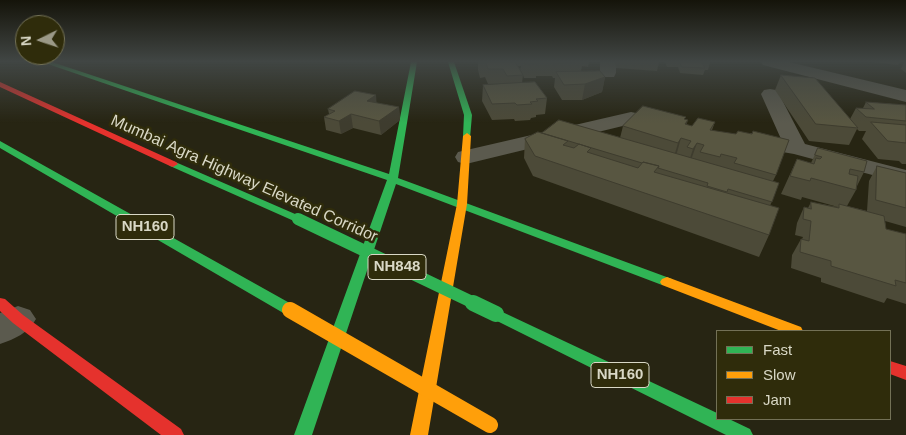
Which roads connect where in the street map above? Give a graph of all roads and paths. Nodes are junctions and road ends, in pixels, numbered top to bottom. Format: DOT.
graph roads {
  1 [pos="105,82"];
  2 [pos="410,82"];
  3 [pos="458,82"];
  4 [pos="851,82"];
  5 [pos="0,84"];
  6 [pos="770,94"];
  7 [pos="906,96"];
  8 [pos="689,128"];
  9 [pos="728,136"];
  10 [pos="0,144"];
  11 [pos="796,148"];
  12 [pos="466,158"];
  13 [pos="906,177"];
  14 [pos="393,179"];
  15 [pos="462,204"];
  16 [pos="496,314"];
  17 [pos="6,317"];
  18 [pos="793,330"];
  19 [pos="891,367"];
  20 [pos="906,373"];
  21 [pos="498,430"];
  22 [pos="175,435"];
  23 [pos="303,435"];
  24 [pos="419,435"];
  25 [pos="744,435"];
  1 -- 14 [label="main road"];
  2 -- 14 [label="main road"];
  3 -- 12 [label="main road"];
  4 -- 7 [label="street"];
  5 -- 16 [label="main road, Mumbai Agra Highway Elevated Corridor / NH848, bridge"];
  6 -- 11 [label="street"];
  8 -- 12 [label="street"];
  9 -- 11 [label="street"];
  10 -- 21 [label="main road, NH160, bridge"];
  11 -- 13 [label="street"];
  12 -- 15 [label="main road"];
  14 -- 15 [label="main road"];
  14 -- 23 [label="main road"];
  15 -- 18 [label="main road"];
  15 -- 24 [label="main road"];
  16 -- 25 [label="main road, Mumbai Agra Highway Elevated Corridor / NH160"];
  17 -- 22 [label="main road"];
  19 -- 20 [label="main road"];
}
